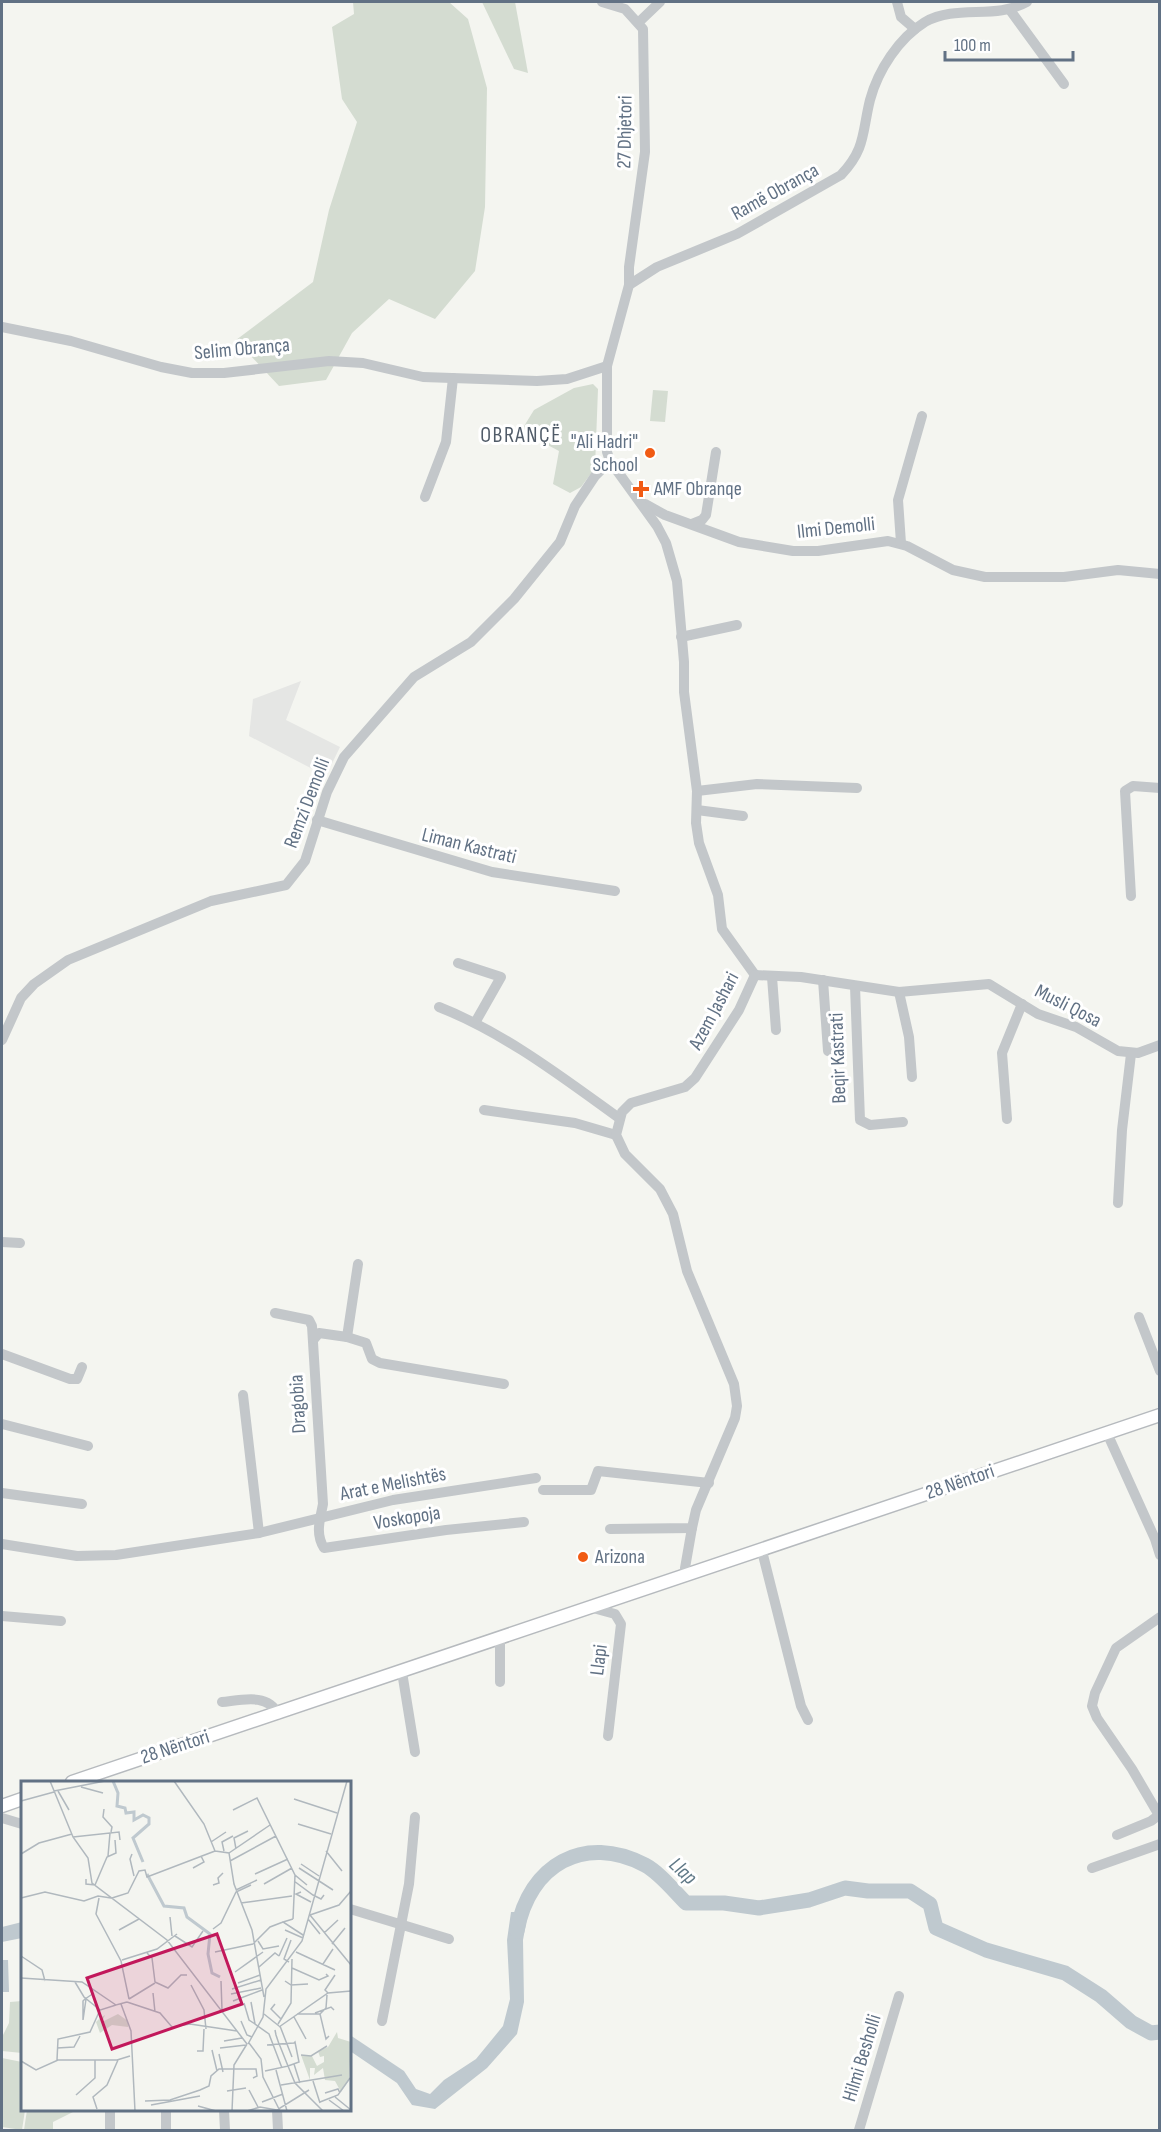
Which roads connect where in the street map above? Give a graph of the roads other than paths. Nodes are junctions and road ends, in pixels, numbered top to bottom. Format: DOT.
graph roads {
  1 [pos="602,2"];
  2 [pos="660,2"];
  3 [pos="897,2"];
  4 [pos="1027,2"];
  5 [pos="1010,10"];
  6 [pos="639,22"];
  7 [pos="915,29"];
  8 [pos="1064,84"];
  9 [pos="629,285"];
  10 [pos="2,327"];
  11 [pos="607,366"];
  12 [pos="453,378"];
  13 [pos="922,416"];
  14 [pos="716,452"];
  15 [pos="610,461"];
  16 [pos="425,497"];
  17 [pos="639,500"];
  18 [pos="691,524"];
  19 [pos="901,543"];
  20 [pos="1160,574"];
  21 [pos="737,625"];
  22 [pos="681,637"];
  23 [pos="857,788"];
  24 [pos="1160,788"];
  25 [pos="697,791"];
  26 [pos="697,810"];
  27 [pos="743,816"];
  28 [pos="317,820"];
  29 [pos="615,891"];
  30 [pos="1131,896"];
  31 [pos="458,963"];
  32 [pos="755,975"];
  33 [pos="772,977"];
  34 [pos="823,980"];
  35 [pos="855,986"];
  36 [pos="894,992"];
  37 [pos="1022,1004"];
  38 [pos="439,1007"];
  39 [pos="476,1021"];
  40 [pos="776,1030"];
  41 [pos="2,1040"];
  42 [pos="1160,1045"];
  43 [pos="828,1051"];
  44 [pos="1131,1054"];
  45 [pos="912,1077"];
  46 [pos="484,1110"];
  47 [pos="619,1118"];
  48 [pos="1007,1119"];
  49 [pos="903,1122"];
  50 [pos="616,1135"];
  51 [pos="1118,1203"];
  52 [pos="2,1242"];
  53 [pos="20,1243"];
  54 [pos="358,1264"];
  55 [pos="275,1313"];
  56 [pos="1139,1317"];
  57 [pos="347,1337"];
  58 [pos="314,1339"];
  59 [pos="2,1354"];
  60 [pos="82,1367"];
  61 [pos="1160,1371"];
  62 [pos="504,1384"];
  63 [pos="243,1395"];
  64 [pos="1160,1415"];
  65 [pos="2,1424"];
  66 [pos="1107,1432"];
  67 [pos="88,1446"];
  68 [pos="536,1478"];
  69 [pos="709,1483"];
  70 [pos="543,1490"];
  71 [pos="2,1493"];
  72 [pos="82,1504"];
  73 [pos="318,1520"];
  74 [pos="524,1522"];
  75 [pos="692,1528"];
  76 [pos="610,1529"];
  77 [pos="259,1533"];
  78 [pos="2,1544"];
  79 [pos="762,1551"];
  80 [pos="1160,1555"];
  81 [pos="686,1576"];
  82 [pos="593,1608"];
  83 [pos="2,1616"];
  84 [pos="1160,1617"];
  85 [pos="61,1622"];
  86 [pos="500,1638"];
  87 [pos="402,1672"];
  88 [pos="500,1682"];
  89 [pos="222,1702"];
  90 [pos="278,1714"];
  91 [pos="808,1720"];
  92 [pos="609,1736"];
  93 [pos="415,1752"];
  94 [pos="75,1781"];
  95 [pos="21,1799"];
  96 [pos="2,1806"];
  97 [pos="1159,1816"];
  98 [pos="415,1817"];
  99 [pos="2,1818"];
  100 [pos="21,1824"];
  101 [pos="1117,1834"];
  102 [pos="1160,1844"];
  103 [pos="1092,1868"];
  104 [pos="351,1909"];
  105 [pos="402,1925"];
  106 [pos="449,1939"];
  107 [pos="900,1996"];
  108 [pos="382,2021"];
  109 [pos="110,2111"];
  110 [pos="166,2111"];
  111 [pos="225,2111"];
  112 [pos="277,2111"];
  113 [pos="110,2130"];
  114 [pos="166,2130"];
  115 [pos="225,2130"];
  116 [pos="278,2130"];
  117 [pos="859,2130"];
  1 -- 6 [label="street"];
  2 -- 6 [label="street"];
  3 -- 7 [label="street"];
  4 -- 5 [label="street, Ramë Obrança"];
  5 -- 7 [label="street, Ramë Obrança"];
  5 -- 8 [label="street"];
  6 -- 9 [label="street, 27 Dhjetori"];
  7 -- 9 [label="street, Ramë Obrança"];
  9 -- 11 [label="street"];
  10 -- 12 [label="street, Selim Obrança"];
  11 -- 12 [label="street, Selim Obrança"];
  11 -- 15 [label="street"];
  12 -- 16 [label="street"];
  13 -- 19 [label="street"];
  14 -- 18 [label="street"];
  15 -- 17 [label="street, Azem Jashari"];
  15 -- 28 [label="street, Remzi Demolli"];
  17 -- 18 [label="street, Ilmi Demolli"];
  17 -- 22 [label="street, Azem Jashari"];
  18 -- 19 [label="street, Ilmi Demolli"];
  19 -- 20 [label="street, Ilmi Demolli"];
  21 -- 22 [label="street"];
  22 -- 25 [label="street, Azem Jashari"];
  23 -- 25 [label="street"];
  24 -- 30 [label="street"];
  25 -- 26 [label="street, Azem Jashari"];
  26 -- 27 [label="street"];
  26 -- 32 [label="street, Azem Jashari"];
  28 -- 29 [label="street, Liman Kastrati"];
  28 -- 41 [label="street, Remzi Demolli"];
  31 -- 39 [label="street"];
  32 -- 33 [label="street, Beqir Kastrati"];
  32 -- 47 [label="street, Azem Jashari"];
  33 -- 34 [label="street, Beqir Kastrati"];
  33 -- 40 [label="street"];
  34 -- 35 [label="street, Beqir Kastrati"];
  34 -- 43 [label="street, Beqir Kastrati"];
  35 -- 36 [label="street, Beqir Kastrati"];
  35 -- 49 [label="street, Beqir Kastrati"];
  36 -- 37 [label="street, Musli Qosa"];
  36 -- 45 [label="street"];
  37 -- 44 [label="street, Musli Qosa"];
  37 -- 48 [label="street"];
  38 -- 39 [label="street"];
  39 -- 47 [label="street"];
  42 -- 44 [label="street"];
  44 -- 51 [label="street"];
  46 -- 50 [label="street"];
  47 -- 50 [label="street"];
  50 -- 69 [label="street"];
  52 -- 53 [label="street"];
  54 -- 57 [label="street"];
  55 -- 58 [label="street"];
  56 -- 61 [label="street"];
  57 -- 58 [label="street"];
  57 -- 62 [label="street"];
  58 -- 73 [label="street, Dragobia"];
  59 -- 60 [label="street"];
  63 -- 77 [label="street"];
  64 -- 66 [label="main road, 28 Nëntori"];
  65 -- 67 [label="street"];
  66 -- 79 [label="main road, 28 Nëntori"];
  66 -- 80 [label="street"];
  68 -- 73 [label="street, Arat e Melishtës"];
  69 -- 70 [label="street"];
  69 -- 75 [label="street"];
  71 -- 72 [label="street"];
  73 -- 74 [label="street, Voskopoja"];
  73 -- 77 [label="street, Arat e Melishtës"];
  75 -- 76 [label="street"];
  75 -- 81 [label="street"];
  77 -- 78 [label="street, Arat e Melishtës"];
  79 -- 81 [label="main road, 28 Nëntori"];
  79 -- 91 [label="street"];
  81 -- 82 [label="main road, 28 Nëntori"];
  82 -- 86 [label="main road, 28 Nëntori"];
  82 -- 92 [label="street, Llapi"];
  83 -- 85 [label="street"];
  84 -- 97 [label="street"];
  86 -- 87 [label="main road, 28 Nëntori"];
  86 -- 88 [label="street"];
  87 -- 90 [label="main road, 28 Nëntori"];
  87 -- 93 [label="street"];
  89 -- 90 [label="street, 28 Nëntori"];
  90 -- 94 [label="main road, 28 Nëntori"];
  95 -- 96 [label="main road"];
  97 -- 101 [label="street"];
  98 -- 105 [label="street"];
  99 -- 100 [label="street"];
  102 -- 103 [label="street"];
  104 -- 105 [label="street"];
  105 -- 106 [label="street"];
  105 -- 108 [label="street"];
  107 -- 117 [label="street, Hilmi Besholli"];
  109 -- 113 [label="street"];
  110 -- 114 [label="street"];
  111 -- 115 [label="street"];
  112 -- 116 [label="street"];
}
